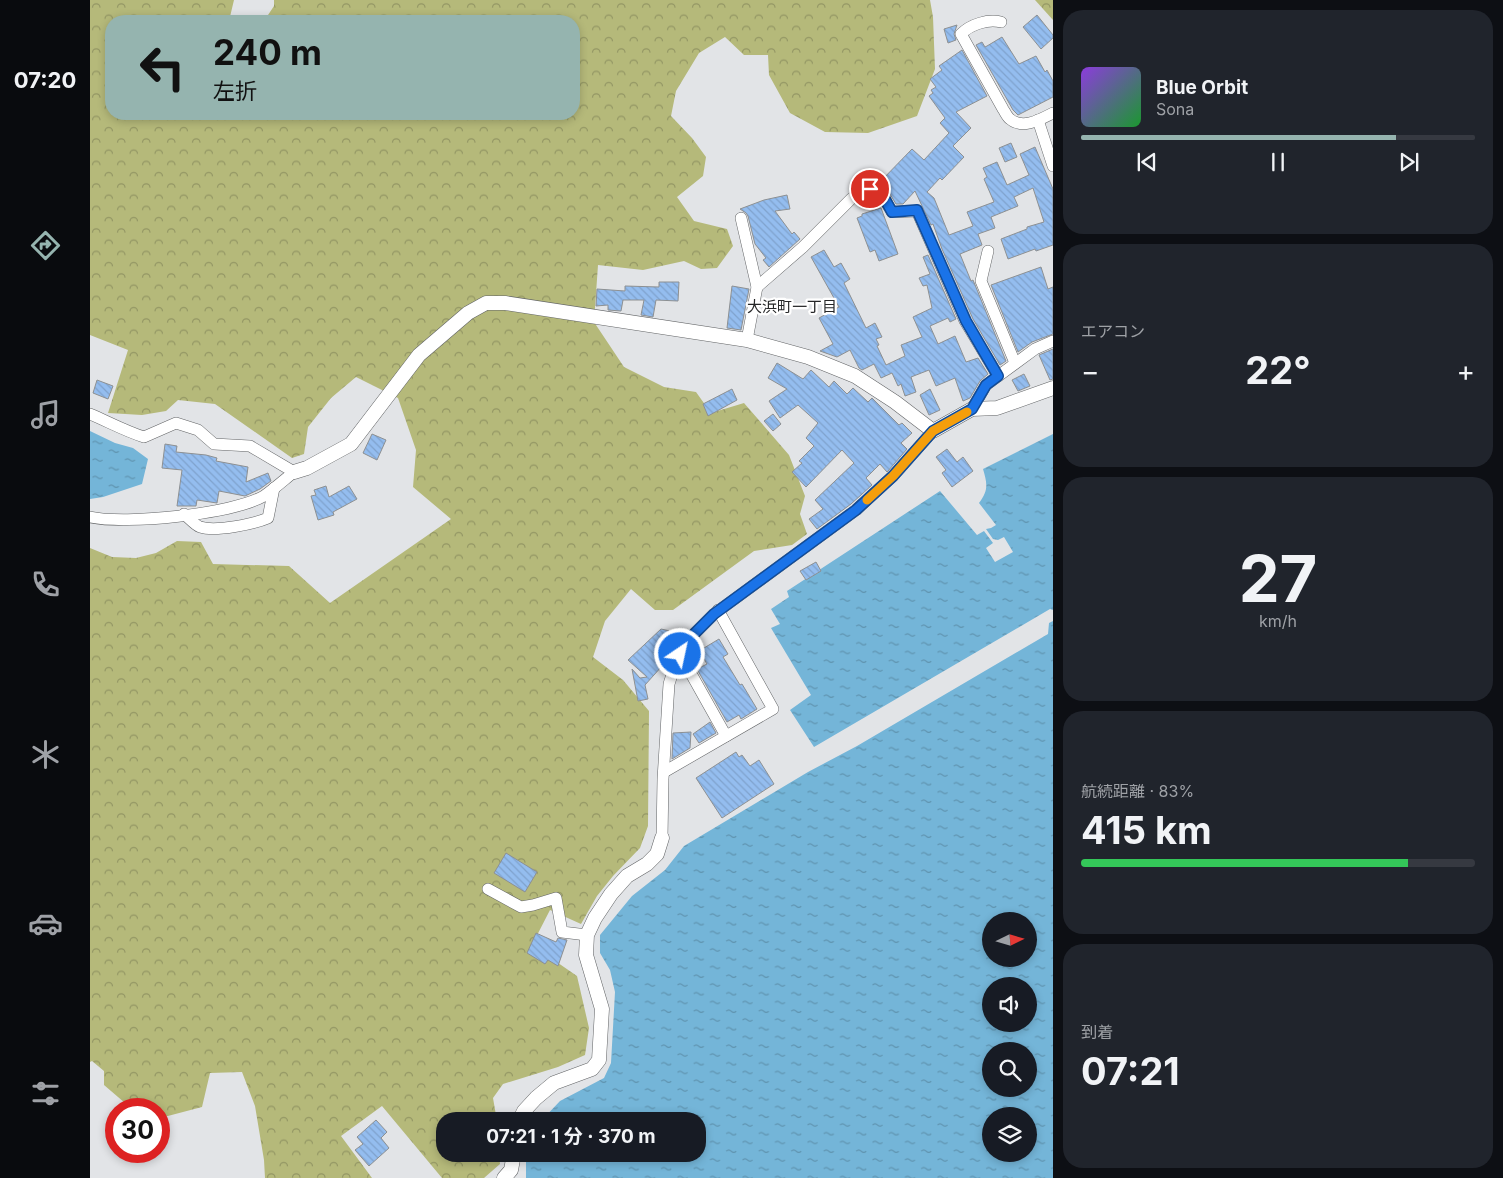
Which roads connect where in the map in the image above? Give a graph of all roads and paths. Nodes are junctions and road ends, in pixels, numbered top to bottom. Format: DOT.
graph roads {
  1 [pos="1001,22"];
  2 [pos="1053,113"];
  3 [pos="1038,120"];
  4 [pos="1053,166"];
  5 [pos="741,218"];
  6 [pos="988,251"];
  7 [pos="757,287"];
  8 [pos="747,340"];
  9 [pos="1053,340"];
  10 [pos="1015,363"];
  11 [pos="998,376"];
  12 [pos="1053,388"];
  13 [pos="972,409"];
  14 [pos="90,414"];
  15 [pos="933,431"];
  16 [pos="294,472"];
  17 [pos="274,488"];
  18 [pos="184,514"];
  19 [pos="90,517"];
  20 [pos="718,610"];
  21 [pos="680,654"];
  22 [pos="726,736"];
  23 [pos="664,772"];
  24 [pos="662,838"];
  25 [pos="488,889"];
  26 [pos="587,935"];
  27 [pos="524,1112"];
  28 [pos="512,1162"];
  29 [pos="504,1178"];
  1 -- 3 [label="street"];
  2 -- 3 [label="street"];
  3 -- 4 [label="street"];
  5 -- 7 [label="street"];
  6 -- 10 [label="street"];
  7 -- 8 [label="street"];
  7 -- 11 [label="street"];
  8 -- 15 [label="street"];
  8 -- 16 [label="street"];
  9 -- 10 [label="street"];
  10 -- 11 [label="street"];
  11 -- 13 [label="street"];
  12 -- 13 [label="street"];
  13 -- 15 [label="street"];
  14 -- 16 [label="street"];
  15 -- 20 [label="street"];
  16 -- 17 [label="street"];
  17 -- 18 [label="street"];
  17 -- 18 [label="street"];
  18 -- 19 [label="street"];
  20 -- 21 [label="street"];
  20 -- 22 [label="street"];
  21 -- 22 [label="street"];
  21 -- 23 [label="street"];
  22 -- 23 [label="street"];
  23 -- 24 [label="street"];
  24 -- 26 [label="street"];
  25 -- 26 [label="street"];
  26 -- 27 [label="street"];
  28 -- 29 [label="street"];
}
